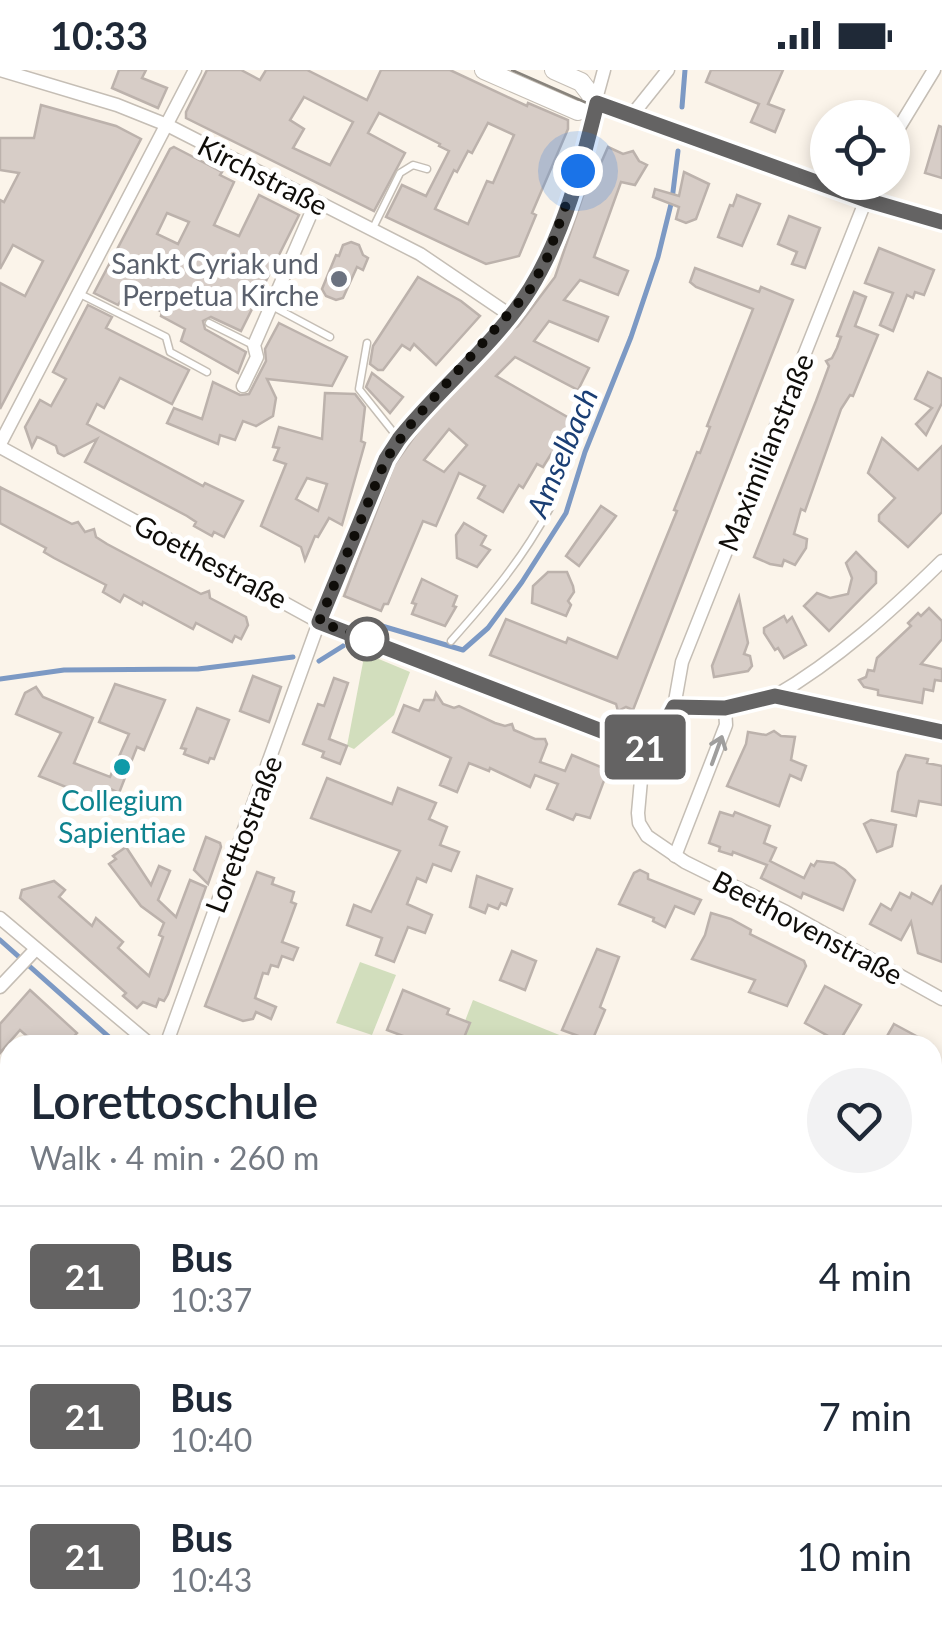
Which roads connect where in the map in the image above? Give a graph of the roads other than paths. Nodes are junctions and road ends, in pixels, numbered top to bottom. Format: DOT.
graph roads {
  1 [pos="0,70"];
  2 [pos="195,70"];
  3 [pos="484,70"];
  4 [pos="554,70"];
  5 [pos="604,70"];
  6 [pos="668,70"];
  7 [pos="934,70"];
  8 [pos="597,103"];
  9 [pos="910,109"];
  10 [pos="632,115"];
  11 [pos="167,126"];
  12 [pos="427,169"];
  13 [pos="810,172"];
  14 [pos="866,200"];
  15 [pos="891,200"];
  16 [pos="316,202"];
  17 [pos="942,222"];
  18 [pos="372,230"];
  19 [pos="79,293"];
  20 [pos="272,306"];
  21 [pos="510,316"];
  22 [pos="209,323"];
  23 [pos="330,337"];
  24 [pos="367,342"];
  25 [pos="254,346"];
  26 [pos="207,372"];
  27 [pos="242,386"];
  28 [pos="399,439"];
  29 [pos="0,445"];
  30 [pos="551,506"];
  31 [pos="942,561"];
  32 [pos="319,622"];
  33 [pos="451,641"];
  34 [pos="775,696"];
  35 [pos="674,707"];
  36 [pos="725,708"];
  37 [pos="942,732"];
  38 [pos="651,750"];
  39 [pos="675,856"];
  40 [pos="0,918"];
  41 [pos="32,953"];
  42 [pos="0,986"];
  43 [pos="942,998"];
  44 [pos="138,1035"];
  45 [pos="170,1035"];
  1 -- 11 [label="street, Kirchstraße"];
  2 -- 11 [label="street"];
  3 -- 8 [label="main road"];
  4 -- 8 [label="main road"];
  5 -- 8 [label="street, Lorettostraße"];
  6 -- 10 [label="street"];
  7 -- 9 [label="street"];
  8 -- 10 [label="main road"];
  8 -- 21 [label="street, Lorettostraße"];
  10 -- 13 [label="main road"];
  11 -- 16 [label="street, Kirchstraße"];
  11 -- 19 [label="street"];
  12 -- 18 [label="lane"];
  14 -- 35 [label="street, Maximilianstraße"];
  15 -- 17 [label="main road"];
  16 -- 18 [label="street, Kirchstraße"];
  16 -- 20 [label="street"];
  18 -- 21 [label="street, Kirchstraße"];
  19 -- 26 [label="lane"];
  19 -- 29 [label="street"];
  20 -- 23 [label="lane"];
  20 -- 25 [label="street"];
  21 -- 28 [label="street, Lorettostraße"];
  22 -- 25 [label="lane"];
  24 -- 28 [label="lane"];
  25 -- 27 [label="street"];
  28 -- 32 [label="street, Lorettostraße"];
  29 -- 32 [label="street, Goethestraße"];
  30 -- 33 [label="lane"];
  31 -- 34 [label="street"];
  32 -- 38 [label="street, Goethestraße"];
  32 -- 45 [label="street, Lorettostraße"];
  34 -- 36 [label="street"];
  34 -- 37 [label="street"];
  35 -- 36 [label="street"];
  35 -- 38 [label="street, Maximilianstraße"];
  39 -- 36 [label="street, one-way"];
  38 -- 39 [label="street, Beethovenstraße"];
  39 -- 43 [label="street, Beethovenstraße"];
  40 -- 41 [label="street"];
  41 -- 42 [label="street"];
  41 -- 44 [label="street"];
}
